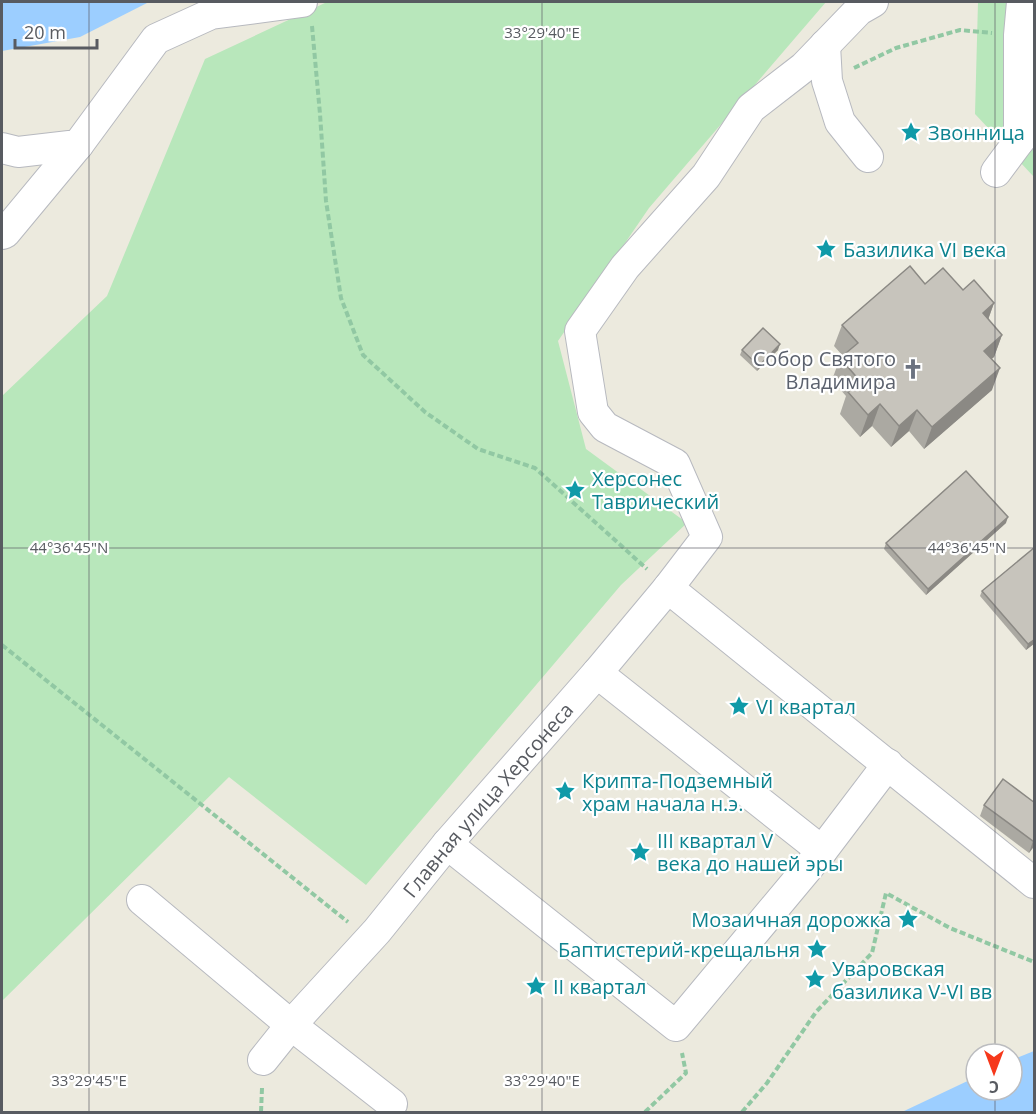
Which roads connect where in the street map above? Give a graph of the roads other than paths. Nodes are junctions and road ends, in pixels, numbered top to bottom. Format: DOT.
graph roads {
  1 [pos="873,2"];
  2 [pos="1022,2"];
  3 [pos="307,13"];
  4 [pos="825,45"];
  5 [pos="1027,133"];
  6 [pos="78,145"];
  7 [pos="2,148"];
  8 [pos="868,157"];
  9 [pos="996,172"];
  10 [pos="2,234"];
  11 [pos="668,588"];
  12 [pos="597,673"];
  13 [pos="888,764"];
  14 [pos="447,844"];
  15 [pos="822,851"];
  16 [pos="1035,883"];
  17 [pos="142,900"];
  18 [pos="291,1025"];
  19 [pos="263,1060"];
  20 [pos="392,1104"];
  1 -- 4 [label="lane"];
  2 -- 5 [label="lane"];
  3 -- 6 [label="lane"];
  4 -- 8 [label="lane"];
  4 -- 11 [label="lane, Главная улица Херсонеса"];
  5 -- 9 [label="lane"];
  6 -- 7 [label="lane"];
  6 -- 10 [label="lane"];
  11 -- 12 [label="lane, Главная улица Херсонеса"];
  11 -- 13 [label="lane"];
  12 -- 14 [label="lane, Главная улица Херсонеса"];
  12 -- 15 [label="lane"];
  13 -- 15 [label="lane"];
  13 -- 16 [label="lane"];
  14 -- 15 [label="lane"];
  14 -- 18 [label="lane, Главная улица Херсонеса"];
  17 -- 18 [label="lane"];
  18 -- 19 [label="lane, Главная улица Херсонеса"];
  18 -- 20 [label="lane"];
}
